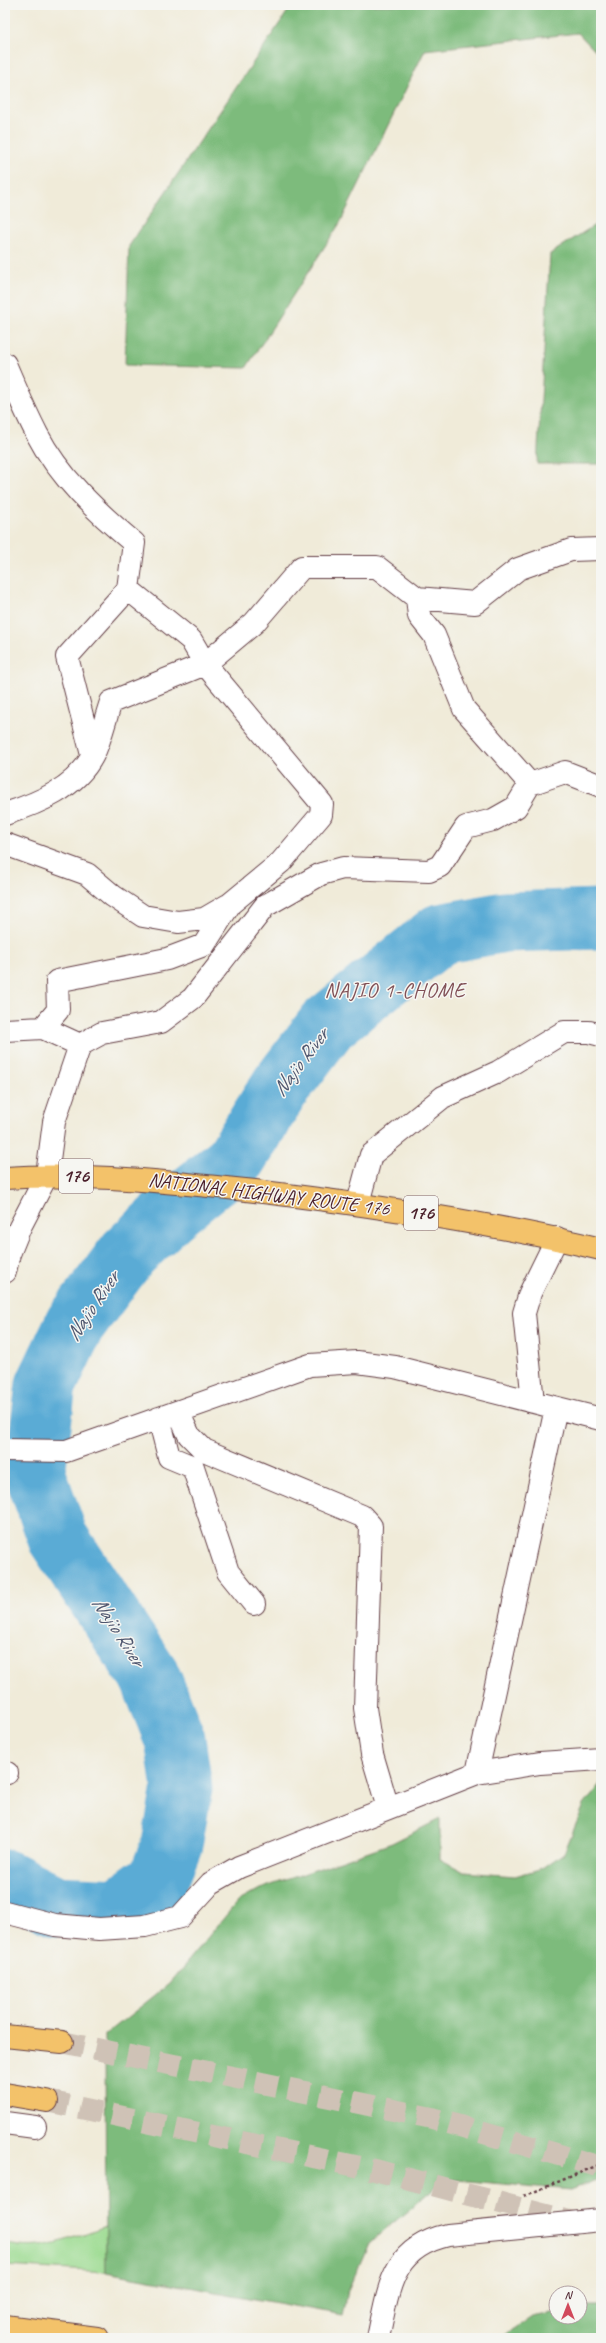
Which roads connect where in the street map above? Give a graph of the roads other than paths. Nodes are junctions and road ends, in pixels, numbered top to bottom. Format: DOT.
graph roads {
  1 [pos="5,364"];
  2 [pos="601,549"];
  3 [pos="128,589"];
  4 [pos="417,598"];
  5 [pos="205,664"];
  6 [pos="92,755"];
  7 [pos="530,784"];
  8 [pos="601,786"];
  9 [pos="5,814"];
  10 [pos="5,844"];
  11 [pos="230,904"];
  12 [pos="43,1028"];
  13 [pos="5,1030"];
  14 [pos="601,1035"];
  15 [pos="80,1045"];
  16 [pos="47,1175"];
  17 [pos="5,1178"];
  18 [pos="358,1203"];
  19 [pos="557,1238"];
  20 [pos="601,1249"];
  21 [pos="5,1272"];
  22 [pos="533,1402"];
  23 [pos="556,1408"];
  24 [pos="169,1415"];
  25 [pos="601,1419"];
  26 [pos="7,1450"];
  27 [pos="254,1604"];
  28 [pos="601,1759"];
  29 [pos="477,1773"];
  30 [pos="388,1808"];
  31 [pos="8,1918"];
  32 [pos="5,2036"];
  33 [pos="62,2042"];
  34 [pos="5,2094"];
  35 [pos="47,2101"];
  36 [pos="5,2123"];
  37 [pos="35,2127"];
  38 [pos="601,2220"];
  39 [pos="5,2326"];
  40 [pos="97,2338"];
  41 [pos="378,2338"];
  1 -- 3 [label="street"];
  2 -- 4 [label="street"];
  3 -- 5 [label="street"];
  3 -- 6 [label="street"];
  4 -- 5 [label="street"];
  4 -- 7 [label="street"];
  5 -- 6 [label="street"];
  5 -- 11 [label="street"];
  6 -- 9 [label="street"];
  7 -- 8 [label="street"];
  7 -- 15 [label="street"];
  10 -- 11 [label="street"];
  11 -- 12 [label="street"];
  12 -- 13 [label="street"];
  12 -- 15 [label="street"];
  14 -- 18 [label="street"];
  15 -- 16 [label="street"];
  16 -- 17 [label="highway, NATIONAL HIGHWAY ROUTE 176 / 176"];
  16 -- 18 [label="highway, NATIONAL HIGHWAY ROUTE 176 / 176"];
  16 -- 21 [label="street"];
  18 -- 19 [label="highway, NATIONAL HIGHWAY ROUTE 176 / 176"];
  19 -- 20 [label="highway, NATIONAL HIGHWAY ROUTE 176 / 176"];
  19 -- 22 [label="street"];
  22 -- 23 [label="street"];
  22 -- 24 [label="street"];
  23 -- 25 [label="street"];
  23 -- 29 [label="street"];
  24 -- 26 [label="street"];
  24 -- 27 [label="street"];
  24 -- 30 [label="street"];
  28 -- 29 [label="street"];
  29 -- 30 [label="street"];
  30 -- 31 [label="street"];
  32 -- 33 [label="highway"];
  34 -- 35 [label="highway"];
  36 -- 37 [label="street"];
  38 -- 41 [label="street"];
  39 -- 40 [label="highway"];
}
